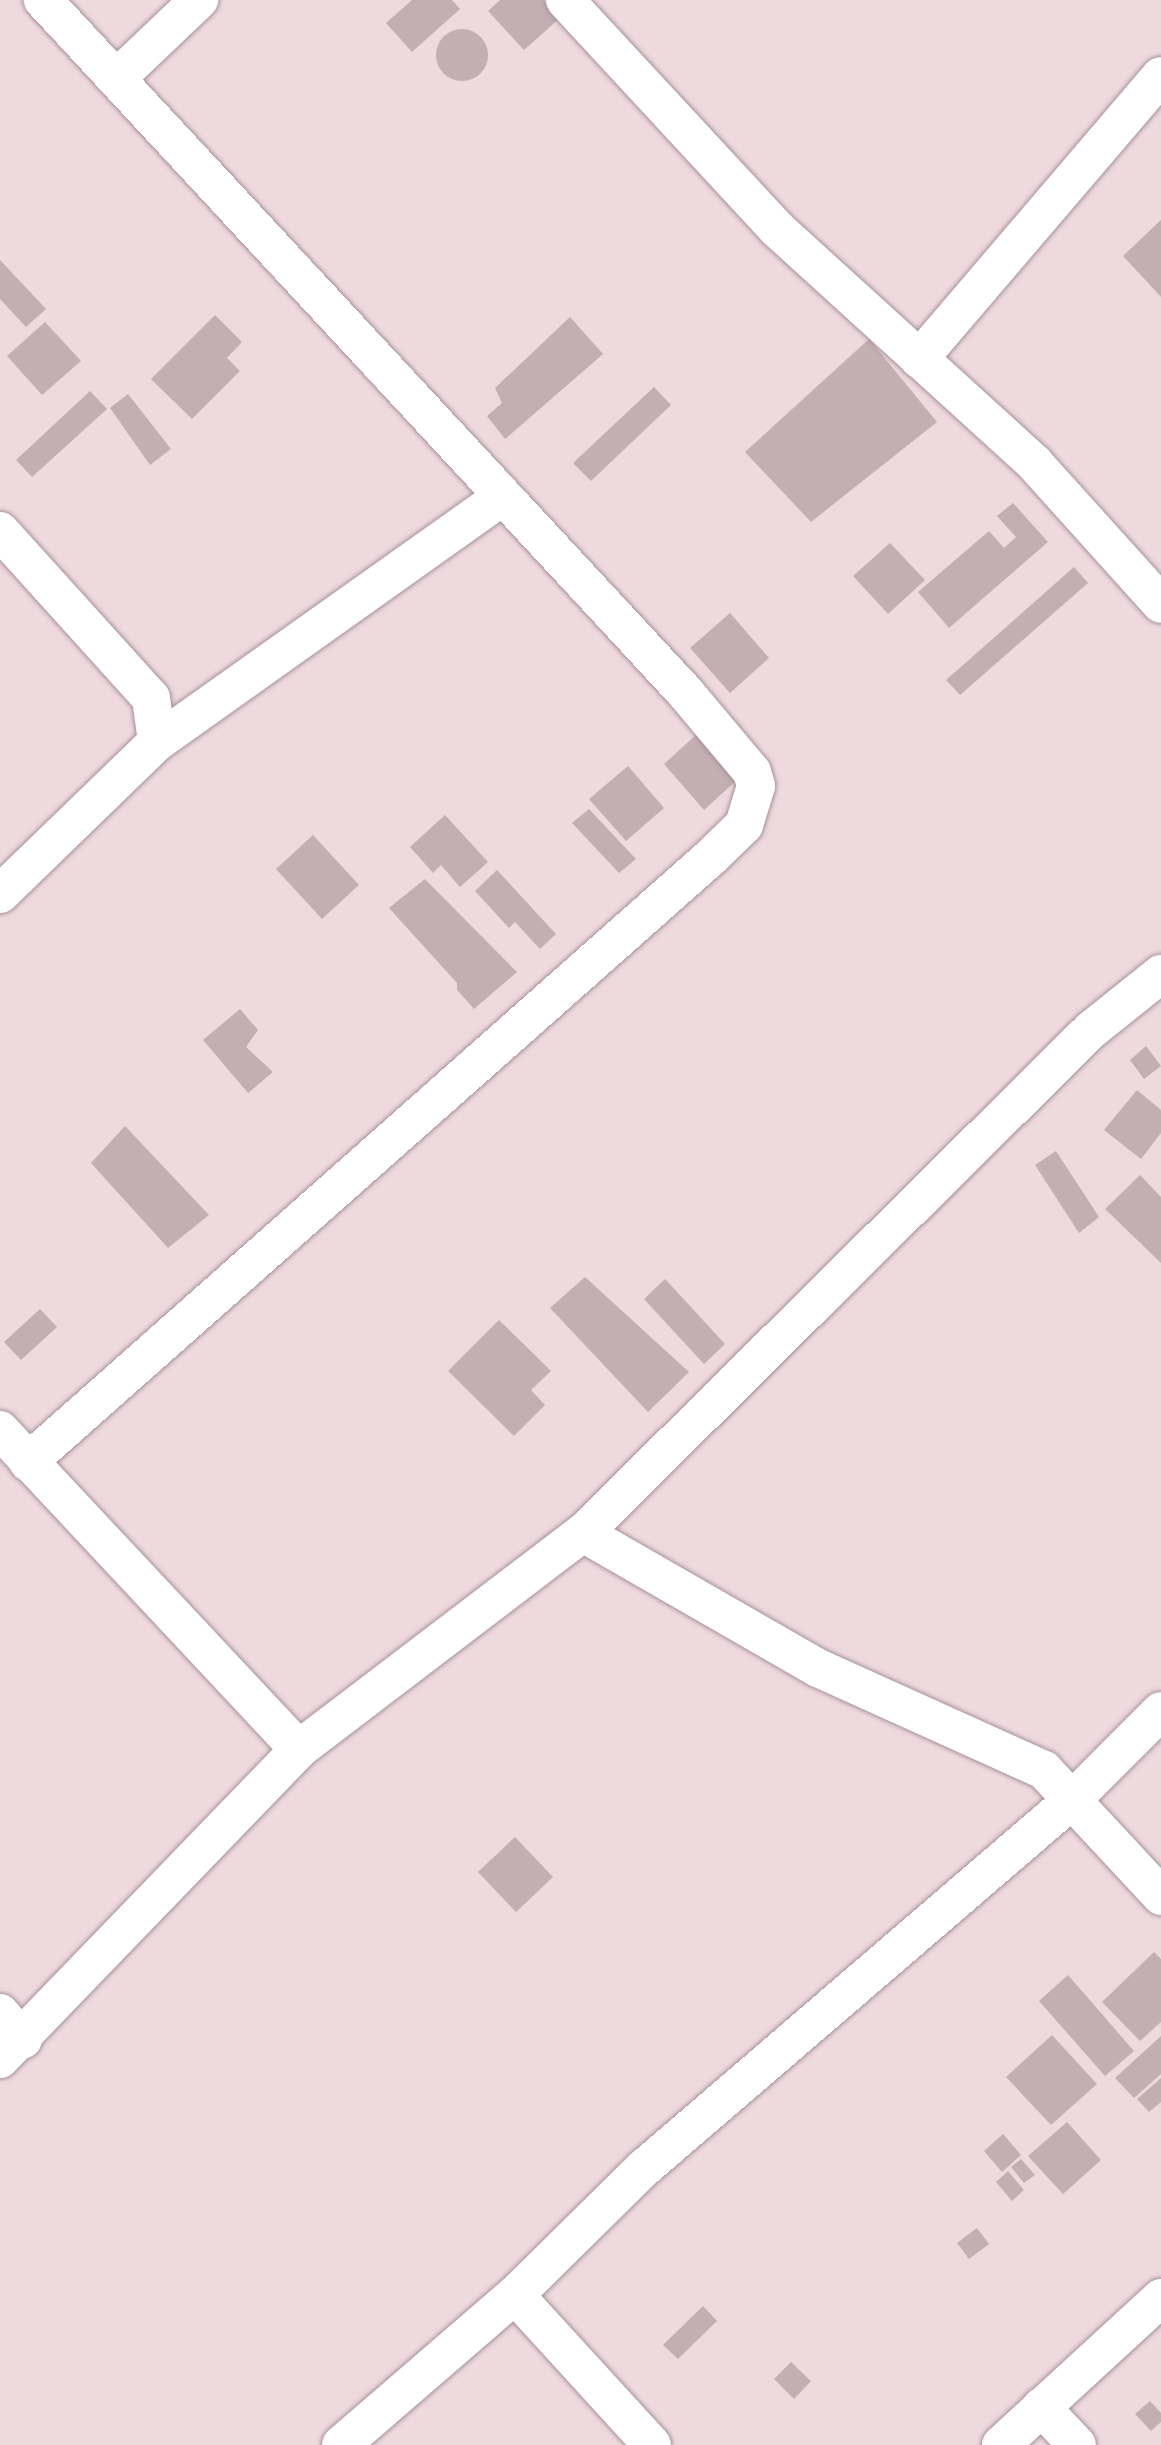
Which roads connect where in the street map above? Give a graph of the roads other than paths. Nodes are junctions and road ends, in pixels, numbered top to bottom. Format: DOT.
graph roads {
  1 [pos="43,0"];
  2 [pos="199,0"];
  3 [pos="565,0"];
  4 [pos="1161,76"];
  5 [pos="116,79"];
  6 [pos="919,359"];
  7 [pos="500,498"];
  8 [pos="0,531"];
  9 [pos="1161,604"];
  10 [pos="157,742"];
  11 [pos="0,894"];
  12 [pos="1161,974"];
  13 [pos="0,1430"];
  14 [pos="28,1462"];
  15 [pos="583,1533"];
  16 [pos="1161,1711"];
  17 [pos="299,1749"];
  18 [pos="1071,1801"];
  19 [pos="1161,1896"];
  20 [pos="8,2037"];
  21 [pos="515,2295"];
  22 [pos="1161,2298"];
  23 [pos="1041,2407"];
  24 [pos="341,2445"];
  25 [pos="652,2445"];
  26 [pos="1001,2445"];
  27 [pos="1077,2445"];
  1 -- 5 [label="street"];
  2 -- 5 [label="street"];
  3 -- 6 [label="street"];
  4 -- 6 [label="street"];
  5 -- 7 [label="street"];
  6 -- 9 [label="street"];
  7 -- 10 [label="street"];
  7 -- 14 [label="street"];
  8 -- 10 [label="street"];
  10 -- 11 [label="street"];
  12 -- 15 [label="street"];
  13 -- 14 [label="street"];
  14 -- 17 [label="street"];
  15 -- 17 [label="street"];
  15 -- 18 [label="street"];
  16 -- 18 [label="street"];
  17 -- 20 [label="street"];
  18 -- 19 [label="street"];
  18 -- 21 [label="street"];
  21 -- 24 [label="street"];
  21 -- 25 [label="street"];
  22 -- 23 [label="street"];
  23 -- 26 [label="street"];
  23 -- 27 [label="street"];
}
